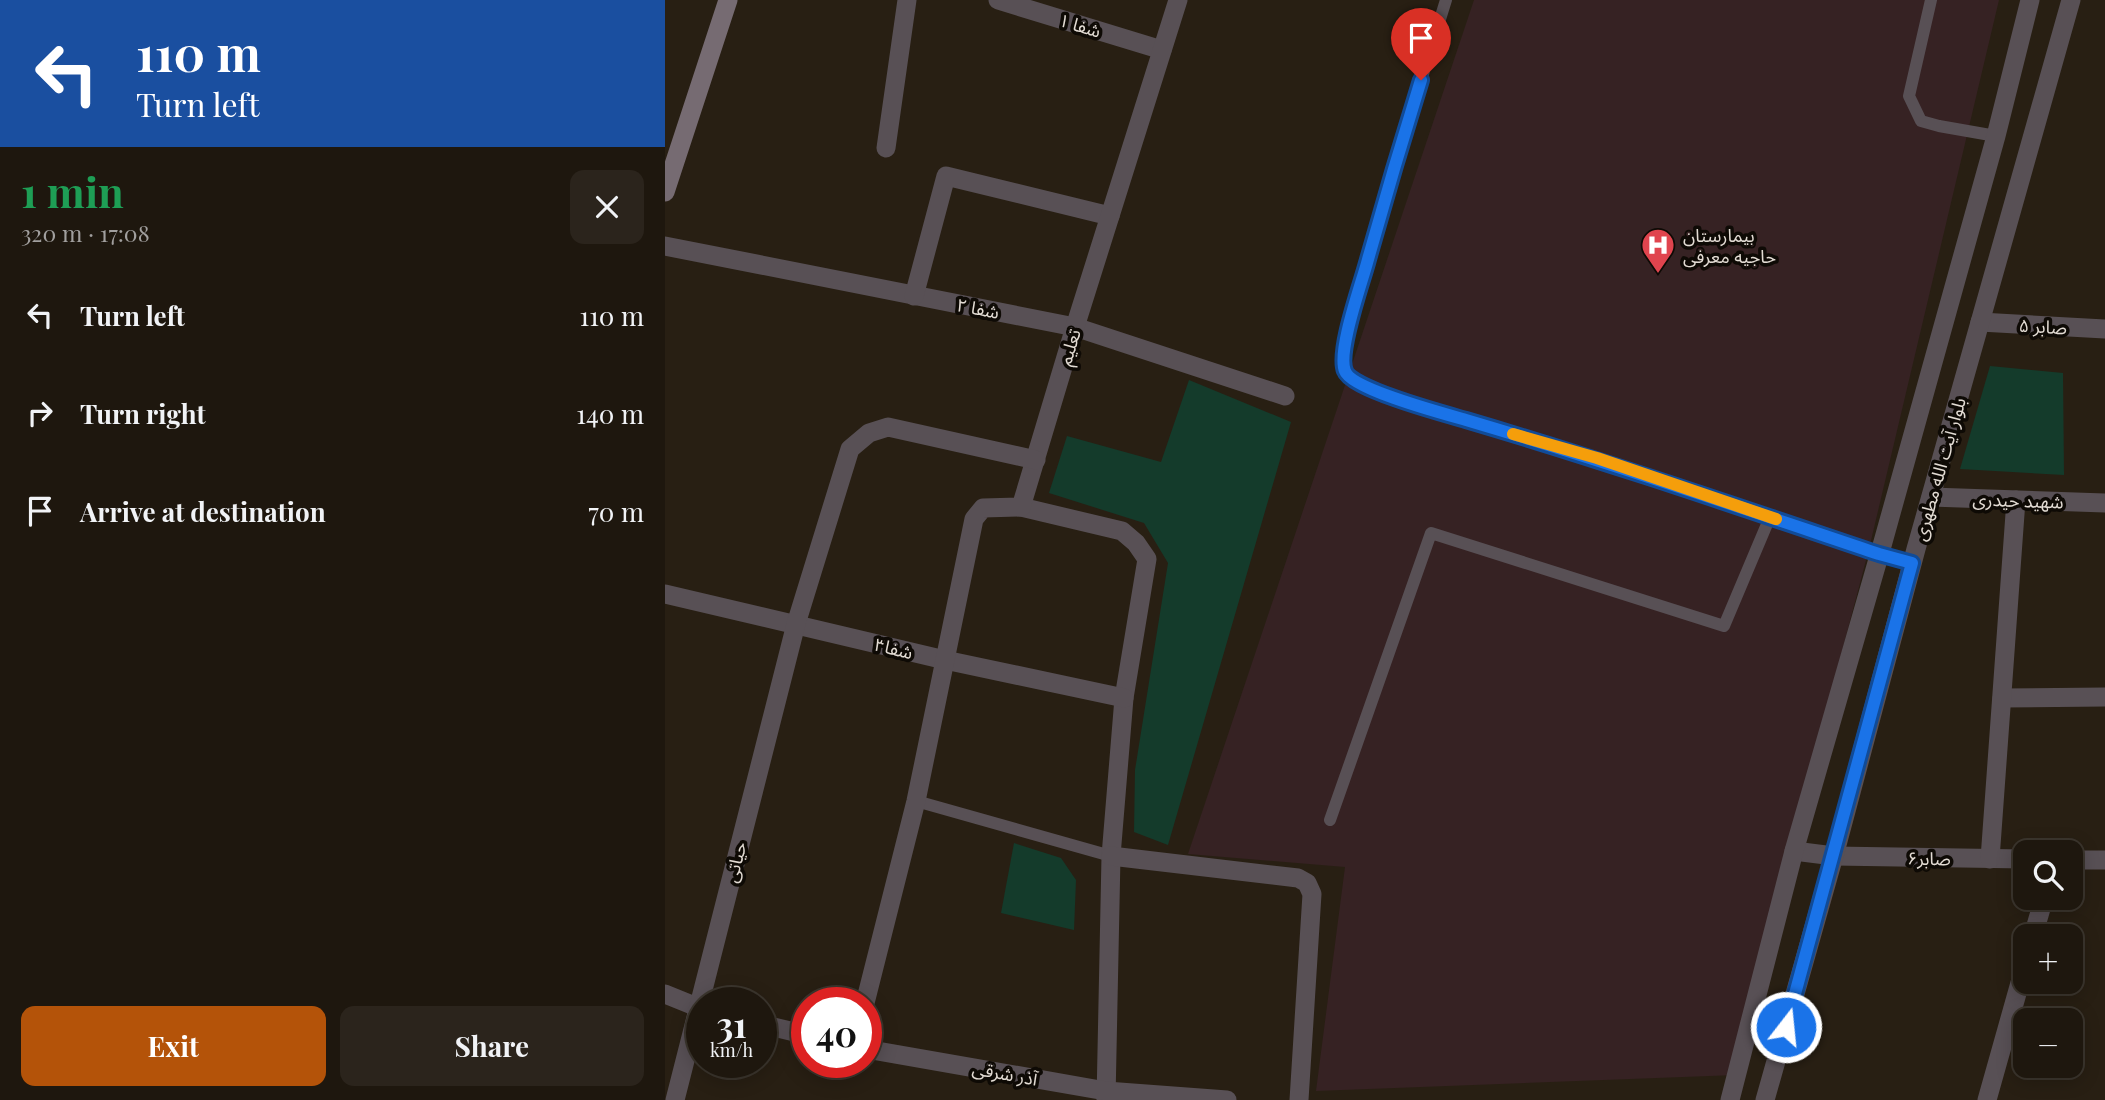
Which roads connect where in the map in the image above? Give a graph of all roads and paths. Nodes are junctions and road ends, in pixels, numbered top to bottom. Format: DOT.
graph roads {
  1 [pos="728,0"];
  2 [pos="907,0"];
  3 [pos="998,0"];
  4 [pos="1178,0"];
  5 [pos="1446,0"];
  6 [pos="1931,0"];
  7 [pos="2030,0"];
  8 [pos="2071,0"];
  9 [pos="1162,50"];
  10 [pos="1996,136"];
  11 [pos="886,148"];
  12 [pos="665,192"];
  13 [pos="1110,216"];
  14 [pos="665,246"];
  15 [pos="914,296"];
  16 [pos="1980,322"];
  17 [pos="1075,327"];
  18 [pos="2105,330"];
  19 [pos="1285,396"];
  20 [pos="1036,460"];
  21 [pos="1931,497"];
  22 [pos="2016,500"];
  23 [pos="2105,503"];
  24 [pos="1021,507"];
  25 [pos="1770,517"];
  26 [pos="1879,554"];
  27 [pos="1912,563"];
  28 [pos="665,594"];
  29 [pos="796,624"];
  30 [pos="944,660"];
  31 [pos="2105,696"];
  32 [pos="1124,698"];
  33 [pos="2002,698"];
  34 [pos="916,801"];
  35 [pos="1330,820"];
  36 [pos="1794,851"];
  37 [pos="1111,856"];
  38 [pos="1834,856"];
  39 [pos="1990,859"];
  40 [pos="2013,859"];
  41 [pos="2083,860"];
  42 [pos="2105,860"];
  43 [pos="705,987"];
  44 [pos="869,987"];
  45 [pos="665,994"];
  46 [pos="2017,994"];
  47 [pos="686,1002"];
  48 [pos="882,1052"];
  49 [pos="686,1060"];
  50 [pos="1106,1096"];
  51 [pos="675,1100"];
  52 [pos="1227,1100"];
  53 [pos="1299,1100"];
  54 [pos="1730,1100"];
  55 [pos="1765,1100"];
  56 [pos="1987,1100"];
  1 -- 12 [label="main road"];
  2 -- 11 [label="street"];
  3 -- 9 [label="street, شفا ۱"];
  4 -- 9 [label="street, تعلیم"];
  5 -- 25 [label="lane"];
  6 -- 10 [label="lane"];
  7 -- 10 [label="street, بلوار آیت الله مطهری"];
  8 -- 16 [label="street, بلوار آیت الله مطهری"];
  9 -- 13 [label="street, تعلیم"];
  10 -- 26 [label="street, بلوار آیت الله مطهری"];
  13 -- 15 [label="street"];
  13 -- 17 [label="street, تعلیم"];
  14 -- 15 [label="street, شفا ۲"];
  15 -- 17 [label="street, شفا ۲"];
  16 -- 18 [label="street, صابر ۵"];
  16 -- 21 [label="street, بلوار آیت الله مطهری"];
  17 -- 19 [label="street, شفا ۲"];
  17 -- 20 [label="street, تعلیم"];
  20 -- 24 [label="street, تعلیم"];
  20 -- 29 [label="street, حیاتی"];
  21 -- 22 [label="street, شهید حیدری"];
  21 -- 27 [label="street, بلوار آیت الله مطهری"];
  22 -- 23 [label="street, شهید حیدری"];
  22 -- 33 [label="street"];
  24 -- 30 [label="street"];
  24 -- 32 [label="street"];
  25 -- 26 [label="lane"];
  25 -- 35 [label="lane"];
  26 -- 27 [label="street"];
  26 -- 36 [label="street, بلوار آیت الله مطهری"];
  27 -- 38 [label="street, بلوار آیت الله مطهری"];
  28 -- 29 [label="street, شفا۳"];
  29 -- 30 [label="street, شفا۳"];
  29 -- 43 [label="street, حیاتی"];
  30 -- 32 [label="street, شفا۳"];
  30 -- 34 [label="street"];
  31 -- 33 [label="street"];
  32 -- 37 [label="street"];
  33 -- 39 [label="street"];
  34 -- 37 [label="lane"];
  34 -- 44 [label="street"];
  36 -- 38 [label="street, صابر۶"];
  36 -- 54 [label="street, بلوار آیت الله مطهری"];
  37 -- 50 [label="street"];
  37 -- 53 [label="street"];
  38 -- 39 [label="street, صابر۶"];
  38 -- 55 [label="street, بلوار آیت الله مطهری"];
  39 -- 40 [label="street, صابر۶"];
  41 -- 42 [label="street"];
  45 -- 47 [label="street"];
  46 -- 56 [label="street"];
  48 -- 50 [label="street, آذر شرقی"];
  49 -- 51 [label="street, حیاتی"];
  50 -- 52 [label="street, آذر شرقی"];
}
